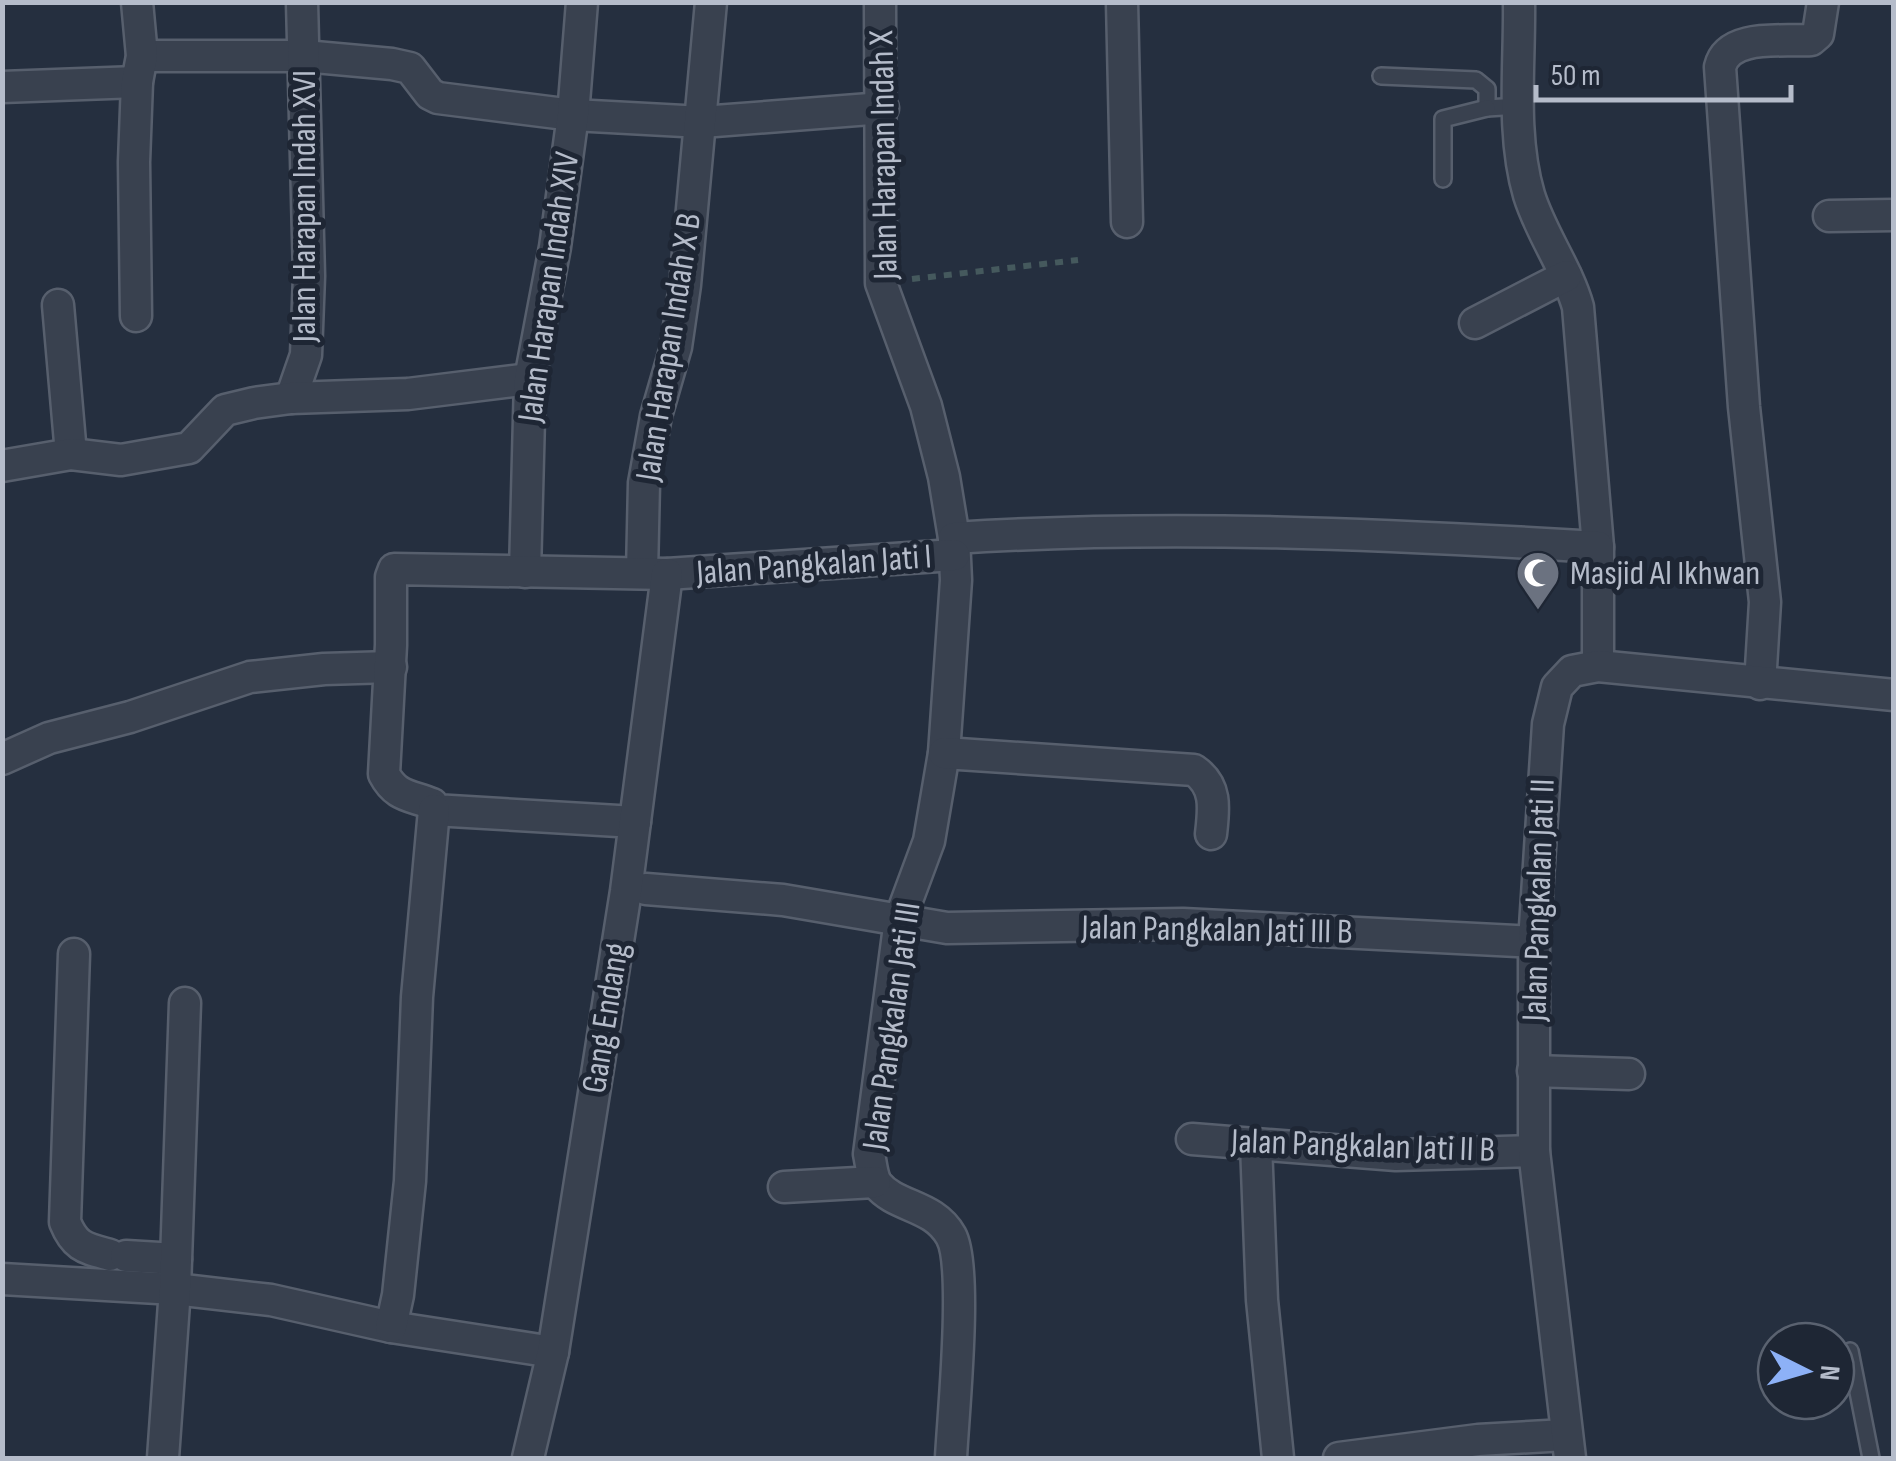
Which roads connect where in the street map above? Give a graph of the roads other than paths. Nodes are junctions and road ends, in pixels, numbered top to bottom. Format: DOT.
graph roads {
  1 [pos="137,2"];
  2 [pos="302,2"];
  3 [pos="582,2"];
  4 [pos="711,2"];
  5 [pos="880,2"];
  6 [pos="1122,2"];
  7 [pos="1519,2"];
  8 [pos="1823,2"];
  9 [pos="304,56"];
  10 [pos="139,69"];
  11 [pos="1382,76"];
  12 [pos="2,88"];
  13 [pos="1519,106"];
  14 [pos="883,108"];
  15 [pos="1487,108"];
  16 [pos="573,115"];
  17 [pos="702,122"];
  18 [pos="1442,179"];
  19 [pos="1894,215"];
  20 [pos="1828,216"];
  21 [pos="1127,222"];
  22 [pos="1566,276"];
  23 [pos="58,305"];
  24 [pos="136,316"];
  25 [pos="1475,323"];
  26 [pos="530,379"];
  27 [pos="291,398"];
  28 [pos="70,454"];
  29 [pos="2,466"];
  30 [pos="954,547"];
  31 [pos="1598,547"];
  32 [pos="525,572"];
  33 [pos="655,574"];
  34 [pos="1598,666"];
  35 [pos="390,667"];
  36 [pos="1760,684"];
  37 [pos="1894,696"];
  38 [pos="944,753"];
  39 [pos="3,757"];
  40 [pos="434,810"];
  41 [pos="635,822"];
  42 [pos="1211,834"];
  43 [pos="646,889"];
  44 [pos="900,919"];
  45 [pos="1534,942"];
  46 [pos="74,954"];
  47 [pos="185,1003"];
  48 [pos="1534,1071"];
  49 [pos="1629,1074"];
  50 [pos="1192,1139"];
  51 [pos="1256,1144"];
  52 [pos="1534,1151"];
  53 [pos="875,1182"];
  54 [pos="784,1187"];
  55 [pos="176,1274"];
  56 [pos="2,1280"];
  57 [pos="391,1327"];
  58 [pos="553,1352"];
  59 [pos="1856,1382"];
  60 [pos="1568,1447"];
  61 [pos="163,1458"];
  62 [pos="528,1458"];
  63 [pos="951,1458"];
  64 [pos="1278,1458"];
  65 [pos="1339,1458"];
  66 [pos="1871,1458"];
  1 -- 10 [label="street"];
  2 -- 9 [label="street, Jalan Harapan Indah XVI"];
  3 -- 16 [label="street, Jalan Harapan Indah XIV"];
  4 -- 17 [label="street, Jalan Harapan Indah X B"];
  5 -- 14 [label="street, Jalan Harapan Indah X"];
  6 -- 21 [label="street"];
  7 -- 13 [label="street"];
  8 -- 36 [label="street"];
  9 -- 10 [label="street"];
  9 -- 16 [label="street"];
  9 -- 27 [label="street, Jalan Harapan Indah XVI"];
  10 -- 12 [label="street"];
  10 -- 24 [label="street"];
  11 -- 15 [label="lane"];
  13 -- 15 [label="lane"];
  13 -- 22 [label="street"];
  14 -- 17 [label="street"];
  14 -- 30 [label="street, Jalan Harapan Indah X"];
  15 -- 18 [label="lane"];
  16 -- 17 [label="street"];
  16 -- 26 [label="street, Jalan Harapan Indah XIV"];
  17 -- 33 [label="street, Jalan Harapan Indah X B"];
  19 -- 20 [label="street"];
  22 -- 25 [label="street"];
  22 -- 31 [label="street"];
  23 -- 28 [label="street"];
  26 -- 27 [label="street"];
  26 -- 32 [label="street, Jalan Harapan Indah XIV"];
  27 -- 28 [label="street"];
  28 -- 29 [label="street"];
  30 -- 31 [label="street, Jalan Pangkalan Jati I"];
  30 -- 33 [label="street, Jalan Pangkalan Jati I"];
  30 -- 38 [label="street, Jalan Pangkalan Jati III"];
  31 -- 34 [label="street"];
  32 -- 33 [label="street, Jalan Pangkalan Jati I"];
  32 -- 35 [label="street, Jalan Pangkalan Jati I"];
  33 -- 41 [label="street, Gang Endang"];
  34 -- 36 [label="street"];
  34 -- 45 [label="street, Jalan Pangkalan Jati II"];
  35 -- 39 [label="street"];
  35 -- 40 [label="street"];
  36 -- 37 [label="street"];
  38 -- 42 [label="street"];
  38 -- 44 [label="street, Jalan Pangkalan Jati III"];
  40 -- 41 [label="street"];
  40 -- 57 [label="street"];
  41 -- 58 [label="street, Gang Endang"];
  43 -- 44 [label="street, Jalan Pangkalan Jati III B"];
  44 -- 45 [label="street, Jalan Pangkalan Jati III B"];
  44 -- 53 [label="street, Jalan Pangkalan Jati III"];
  45 -- 48 [label="street, Jalan Pangkalan Jati II"];
  46 -- 55 [label="street"];
  47 -- 55 [label="street"];
  48 -- 49 [label="street"];
  48 -- 52 [label="street, Jalan Pangkalan Jati II"];
  50 -- 51 [label="street, Jalan Pangkalan Jati II B"];
  51 -- 52 [label="street, Jalan Pangkalan Jati II B"];
  51 -- 64 [label="street"];
  52 -- 60 [label="street, Jalan Pangkalan Jati II"];
  53 -- 54 [label="street"];
  53 -- 63 [label="street, Jalan Pangkalan Jati III"];
  55 -- 56 [label="street"];
  55 -- 57 [label="street"];
  55 -- 61 [label="street"];
  57 -- 58 [label="street"];
  58 -- 62 [label="street, Gang Endang"];
  59 -- 66 [label="lane"];
  60 -- 65 [label="street"];
}
